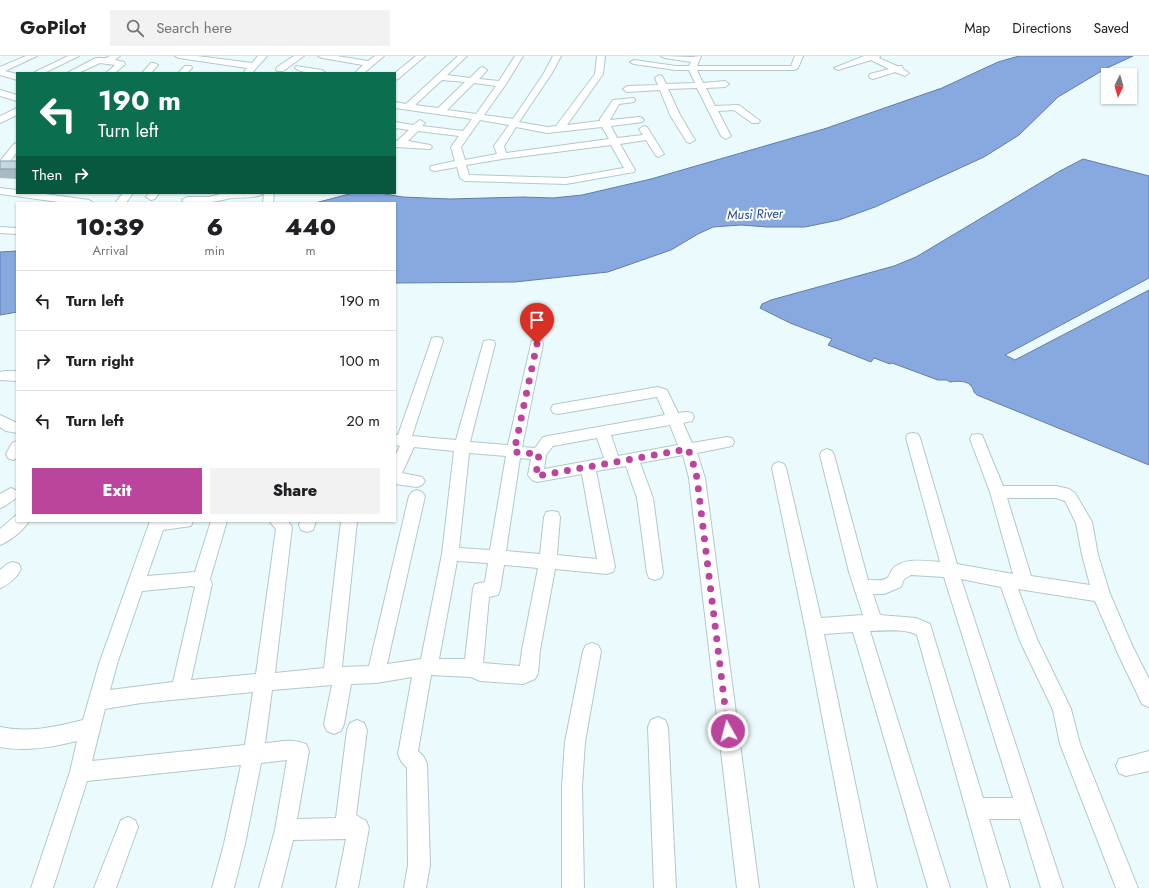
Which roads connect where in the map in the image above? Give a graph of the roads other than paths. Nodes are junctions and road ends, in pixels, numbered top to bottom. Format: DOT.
graph roads {
  1 [pos="33,56"];
  2 [pos="75,56"];
  3 [pos="116,56"];
  4 [pos="183,56"];
  5 [pos="263,56"];
  6 [pos="300,56"];
  7 [pos="322,56"];
  8 [pos="380,56"];
  9 [pos="421,56"];
  10 [pos="462,56"];
  11 [pos="519,56"];
  12 [pos="557,56"];
  13 [pos="601,56"];
  14 [pos="665,56"];
  15 [pos="799,56"];
  16 [pos="872,56"];
  17 [pos="696,58"];
  18 [pos="107,61"];
  19 [pos="634,62"];
  20 [pos="370,64"];
  21 [pos="154,65"];
  22 [pos="253,66"];
  23 [pos="299,68"];
  24 [pos="838,68"];
  25 [pos="280,69"];
  26 [pos="692,69"];
  27 [pos="895,69"];
  28 [pos="906,69"];
  29 [pos="483,70"];
  30 [pos="0,71"];
  31 [pos="40,72"];
  32 [pos="74,72"];
  33 [pos="111,72"];
  34 [pos="147,72"];
  35 [pos="248,72"];
  36 [pos="311,72"];
  37 [pos="359,72"];
  38 [pos="396,76"];
  39 [pos="441,76"];
  40 [pos="658,76"];
  41 [pos="873,76"];
  42 [pos="16,77"];
  43 [pos="471,81"];
  44 [pos="502,84"];
  45 [pos="725,84"];
  46 [pos="699,86"];
  47 [pos="662,87"];
  48 [pos="0,93"];
  49 [pos="16,98"];
  50 [pos="728,100"];
  51 [pos="401,106"];
  52 [pos="736,107"];
  53 [pos="711,109"];
  54 [pos="635,110"];
  55 [pos="16,112"];
  56 [pos="436,112"];
  57 [pos="476,117"];
  58 [pos="0,120"];
  59 [pos="755,121"];
  60 [pos="14,123"];
  61 [pos="514,123"];
  62 [pos="0,124"];
  63 [pos="606,124"];
  64 [pos="396,125"];
  65 [pos="416,128"];
  66 [pos="559,129"];
  67 [pos="547,130"];
  68 [pos="464,134"];
  69 [pos="726,136"];
  70 [pos="649,137"];
  71 [pos="690,140"];
  72 [pos="615,142"];
  73 [pos="398,144"];
  74 [pos="16,147"];
  75 [pos="427,147"];
  76 [pos="534,152"];
  77 [pos="659,154"];
  78 [pos="502,156"];
  79 [pos="462,162"];
  80 [pos="1,164"];
  81 [pos="16,164"];
  82 [pos="435,168"];
  83 [pos="0,191"];
  84 [pos="16,193"];
  85 [pos="24,194"];
  86 [pos="127,194"];
  87 [pos="191,194"];
  88 [pos="251,194"];
  89 [pos="223,198"];
  90 [pos="82,202"];
  91 [pos="121,202"];
  92 [pos="0,230"];
  93 [pos="16,231"];
  94 [pos="438,341"];
  95 [pos="489,344"];
  96 [pos="537,344"];
  97 [pos="558,409"];
  98 [pos="681,418"];
  99 [pos="602,431"];
  100 [pos="913,438"];
  101 [pos="977,439"];
  102 [pos="402,440"];
  103 [pos="727,442"];
  104 [pos="462,446"];
  105 [pos="688,449"];
  106 [pos="514,452"];
  107 [pos="539,454"];
  108 [pos="827,455"];
  109 [pos="631,460"];
  110 [pos="613,463"];
  111 [pos="396,468"];
  112 [pos="588,468"];
  113 [pos="779,468"];
  114 [pos="396,478"];
  115 [pos="998,492"];
  116 [pos="552,517"];
  117 [pos="20,522"];
  118 [pos="157,522"];
  119 [pos="218,522"];
  120 [pos="278,522"];
  121 [pos="349,522"];
  122 [pos="0,538"];
  123 [pos="450,554"];
  124 [pos="498,557"];
  125 [pos="548,561"];
  126 [pos="14,569"];
  127 [pos="950,570"];
  128 [pos="655,573"];
  129 [pos="0,580"];
  130 [pos="201,580"];
  131 [pos="1016,581"];
  132 [pos="136,584"];
  133 [pos="863,587"];
  134 [pos="1101,594"];
  135 [pos="867,623"];
  136 [pos="814,627"];
  137 [pos="592,650"];
  138 [pos="426,666"];
  139 [pos="473,668"];
  140 [pos="376,674"];
  141 [pos="337,676"];
  142 [pos="263,683"];
  143 [pos="180,690"];
  144 [pos="1149,698"];
  145 [pos="98,701"];
  146 [pos="334,724"];
  147 [pos="658,727"];
  148 [pos="90,728"];
  149 [pos="357,730"];
  150 [pos="0,737"];
  151 [pos="253,754"];
  152 [pos="1149,761"];
  153 [pos="1126,766"];
  154 [pos="80,772"];
  155 [pos="976,808"];
  156 [pos="1026,809"];
  157 [pos="128,827"];
  158 [pos="359,828"];
  159 [pos="285,830"];
  160 [pos="42,888"];
  161 [pos="106,888"];
  162 [pos="223,888"];
  163 [pos="270,888"];
  164 [pos="347,888"];
  165 [pos="415,888"];
  166 [pos="573,888"];
  167 [pos="665,888"];
  168 [pos="748,888"];
  169 [pos="866,888"];
  170 [pos="939,888"];
  171 [pos="1000,888"];
  172 [pos="1052,888"];
  173 [pos="1127,888"];
  1 -- 30 [label="street"];
  2 -- 31 [label="street"];
  3 -- 18 [label="street"];
  4 -- 22 [label="street"];
  5 -- 22 [label="street"];
  6 -- 25 [label="street"];
  7 -- 20 [label="street"];
  8 -- 20 [label="street"];
  9 -- 38 [label="street"];
  10 -- 39 [label="street"];
  11 -- 44 [label="street"];
  12 -- 61 [label="street"];
  13 -- 66 [label="street"];
  14 -- 17 [label="street"];
  15 -- 26 [label="street"];
  16 -- 24 [label="street"];
  16 -- 27 [label="street"];
  17 -- 26 [label="street"];
  18 -- 32 [label="street"];
  18 -- 33 [label="street"];
  19 -- 26 [label="street"];
  20 -- 37 [label="street"];
  21 -- 34 [label="street"];
  22 -- 35 [label="street"];
  23 -- 36 [label="street"];
  26 -- 46 [label="street"];
  27 -- 28 [label="street"];
  27 -- 41 [label="street"];
  29 -- 43 [label="street"];
  30 -- 42 [label="street"];
  39 -- 43 [label="street"];
  39 -- 51 [label="street"];
  40 -- 47 [label="street"];
  43 -- 44 [label="street"];
  43 -- 56 [label="street"];
  44 -- 57 [label="street"];
  45 -- 46 [label="street"];
  46 -- 47 [label="street"];
  46 -- 53 [label="street"];
  47 -- 54 [label="street"];
  47 -- 71 [label="street"];
  48 -- 49 [label="street"];
  50 -- 52 [label="street"];
  51 -- 56 [label="street"];
  52 -- 53 [label="street"];
  52 -- 59 [label="street"];
  53 -- 69 [label="street"];
  54 -- 63 [label="street"];
  54 -- 63 [label="street"];
  54 -- 70 [label="street"];
  55 -- 58 [label="street"];
  56 -- 57 [label="street"];
  56 -- 65 [label="street"];
  57 -- 61 [label="street"];
  57 -- 68 [label="street"];
  58 -- 60 [label="street"];
  60 -- 62 [label="street"];
  61 -- 67 [label="street"];
  61 -- 78 [label="street"];
  63 -- 66 [label="street"];
  63 -- 72 [label="street"];
  64 -- 65 [label="street"];
  65 -- 68 [label="street"];
  65 -- 73 [label="street"];
  66 -- 67 [label="street"];
  67 -- 76 [label="street"];
  68 -- 79 [label="street"];
  70 -- 72 [label="street"];
  70 -- 77 [label="street"];
  72 -- 76 [label="street"];
  72 -- 79 [label="street"];
  73 -- 75 [label="street"];
  74 -- 80 [label="street"];
  76 -- 78 [label="street"];
  78 -- 79 [label="street"];
  79 -- 82 [label="street"];
  80 -- 81 [label="street"];
  83 -- 84 [label="street"];
  85 -- 90 [label="street"];
  86 -- 91 [label="street"];
  87 -- 89 [label="street"];
  88 -- 89 [label="street"];
  92 -- 93 [label="street"];
  94 -- 102 [label="street"];
  95 -- 104 [label="street"];
  96 -- 106 [label="street"];
  97 -- 98 [label="street"];
  98 -- 99 [label="street"];
  98 -- 105 [label="street"];
  99 -- 107 [label="street"];
  99 -- 110 [label="street"];
  100 -- 127 [label="street"];
  101 -- 115 [label="street"];
  102 -- 104 [label="street"];
  102 -- 111 [label="street"];
  103 -- 105 [label="street"];
  104 -- 106 [label="street"];
  104 -- 123 [label="street"];
  105 -- 109 [label="street"];
  105 -- 168 [label="street"];
  106 -- 107 [label="street"];
  106 -- 124 [label="street"];
  107 -- 112 [label="street"];
  108 -- 133 [label="street"];
  109 -- 110 [label="street"];
  109 -- 128 [label="street"];
  110 -- 112 [label="street"];
  112 -- 125 [label="street"];
  113 -- 136 [label="street"];
  114 -- 140 [label="street"];
  115 -- 131 [label="street"];
  115 -- 134 [label="street"];
  116 -- 125 [label="street"];
  117 -- 122 [label="street"];
  118 -- 132 [label="street"];
  119 -- 130 [label="street"];
  120 -- 142 [label="street"];
  121 -- 141 [label="street"];
  123 -- 124 [label="street"];
  123 -- 138 [label="street"];
  124 -- 125 [label="street"];
  124 -- 139 [label="street"];
  125 -- 139 [label="street"];
  126 -- 129 [label="street"];
  127 -- 131 [label="street"];
  127 -- 133 [label="street"];
  127 -- 156 [label="street"];
  130 -- 132 [label="street"];
  130 -- 143 [label="street"];
  131 -- 134 [label="street"];
  131 -- 173 [label="street"];
  132 -- 145 [label="street"];
  133 -- 135 [label="street"];
  134 -- 144 [label="street"];
  135 -- 136 [label="street"];
  135 -- 155 [label="street"];
  135 -- 170 [label="street"];
  136 -- 169 [label="street"];
  137 -- 166 [label="street"];
  138 -- 139 [label="street"];
  138 -- 140 [label="street"];
  138 -- 165 [label="street"];
  140 -- 141 [label="street"];
  141 -- 142 [label="street"];
  141 -- 146 [label="street"];
  142 -- 143 [label="street"];
  142 -- 151 [label="street"];
  143 -- 145 [label="street"];
  145 -- 148 [label="street"];
  147 -- 167 [label="street"];
  148 -- 150 [label="street"];
  148 -- 154 [label="street"];
  149 -- 158 [label="street"];
  151 -- 154 [label="street"];
  151 -- 159 [label="street"];
  151 -- 162 [label="street"];
  152 -- 153 [label="street"];
  154 -- 160 [label="street"];
  155 -- 156 [label="street"];
  155 -- 171 [label="street"];
  156 -- 172 [label="street"];
  157 -- 161 [label="street"];
  158 -- 159 [label="street"];
  158 -- 164 [label="street"];
  159 -- 163 [label="street"];
}
